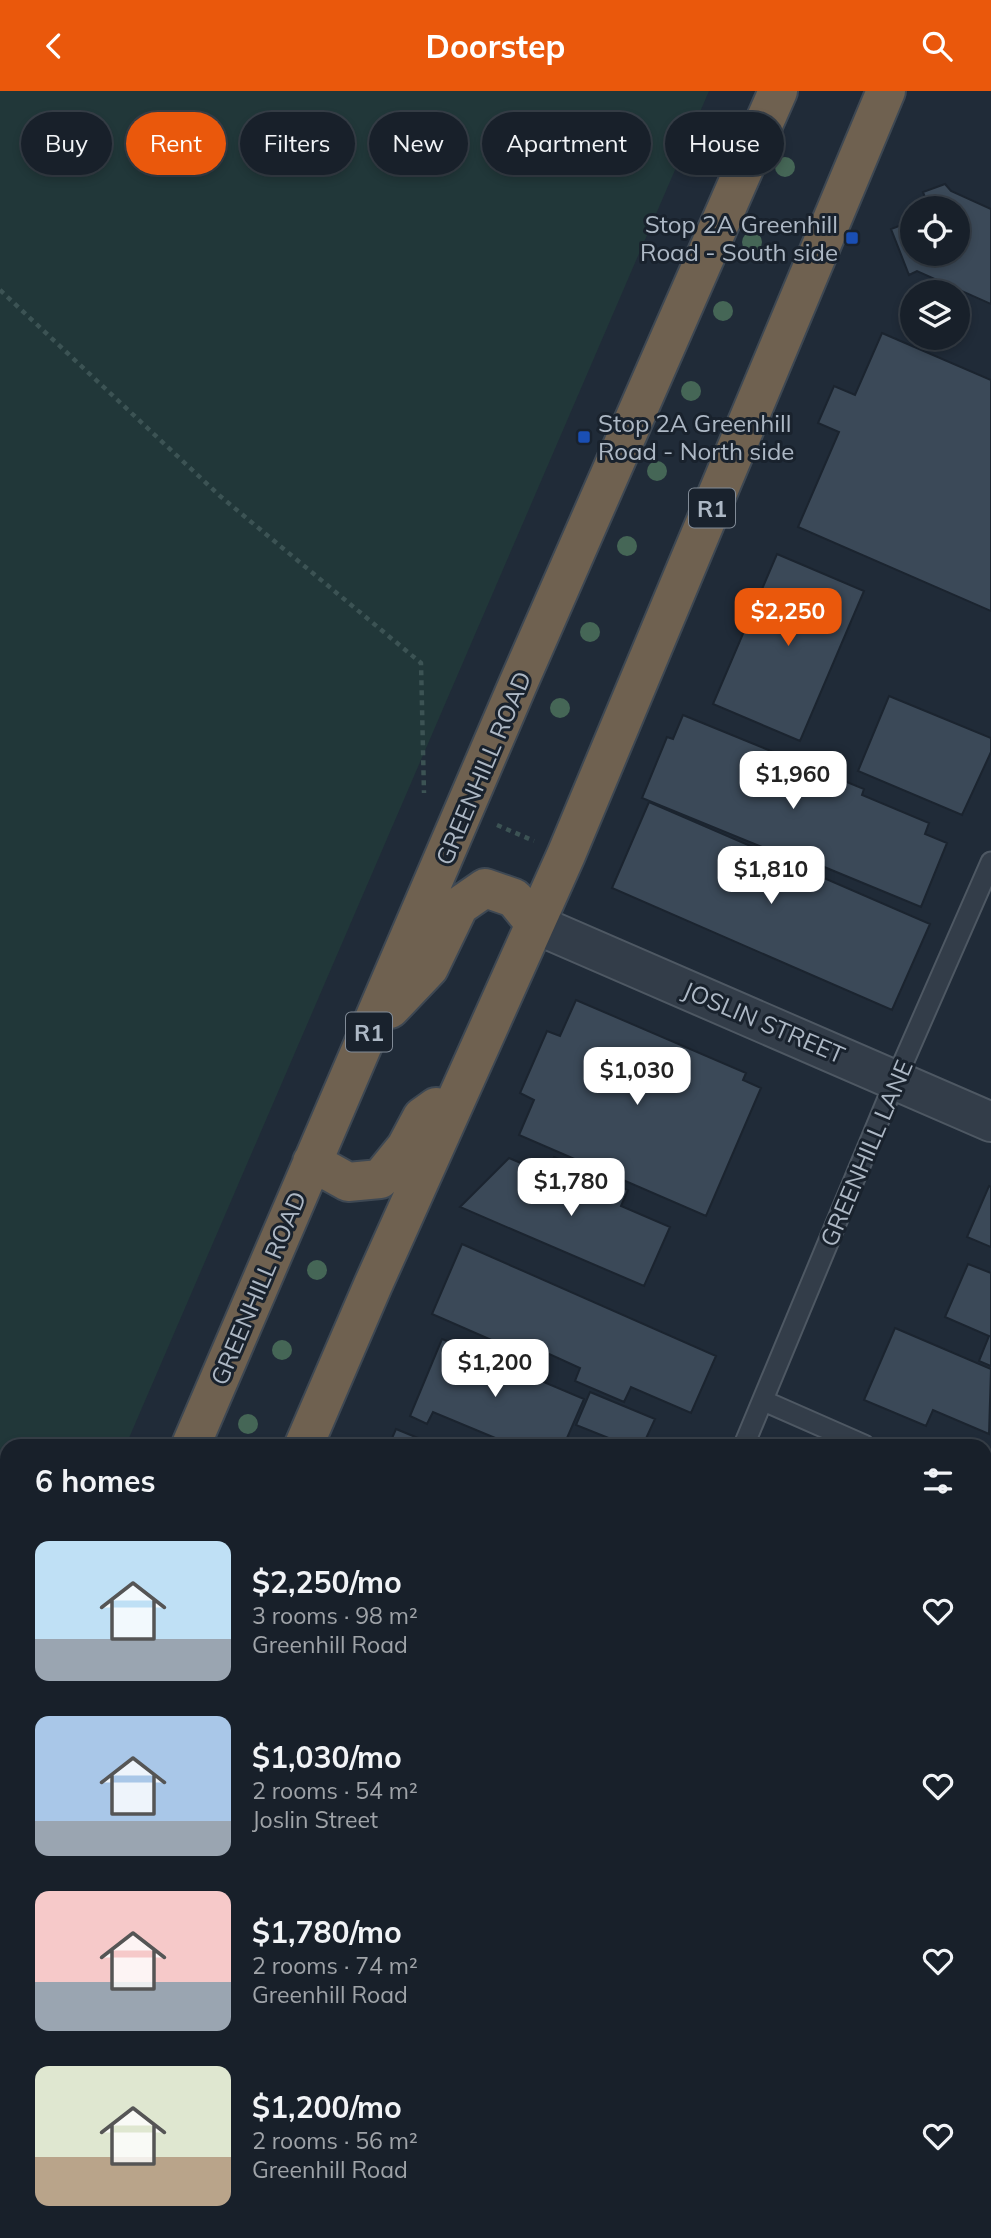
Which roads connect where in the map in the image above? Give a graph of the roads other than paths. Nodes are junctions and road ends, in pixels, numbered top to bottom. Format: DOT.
graph roads {
  1 [pos="778,91"];
  2 [pos="887,91"];
  3 [pos="991,862"];
  4 [pos="536,924"];
  5 [pos="369,1031"];
  6 [pos="896,1079"];
  7 [pos="462,1086"];
  8 [pos="991,1122"];
  9 [pos="312,1162"];
  10 [pos="764,1401"];
  11 [pos="194,1439"];
  12 [pos="307,1439"];
  13 [pos="747,1439"];
  14 [pos="850,1439"];
  1 -- 5 [label="highway, GREENHILL ROAD / R1"];
  2 -- 4 [label="highway, R1"];
  3 -- 6 [label="lane, GREENHILL LANE"];
  4 -- 5 [label="highway"];
  4 -- 6 [label="street, JOSLIN STREET"];
  4 -- 7 [label="highway, R1"];
  5 -- 9 [label="highway, GREENHILL ROAD / R1"];
  6 -- 8 [label="street, JOSLIN STREET"];
  6 -- 10 [label="lane, GREENHILL LANE"];
  7 -- 9 [label="highway"];
  7 -- 12 [label="highway, R1"];
  9 -- 11 [label="highway, GREENHILL ROAD / R1"];
  10 -- 13 [label="lane, GREENHILL LANE"];
  10 -- 14 [label="lane"];
}
